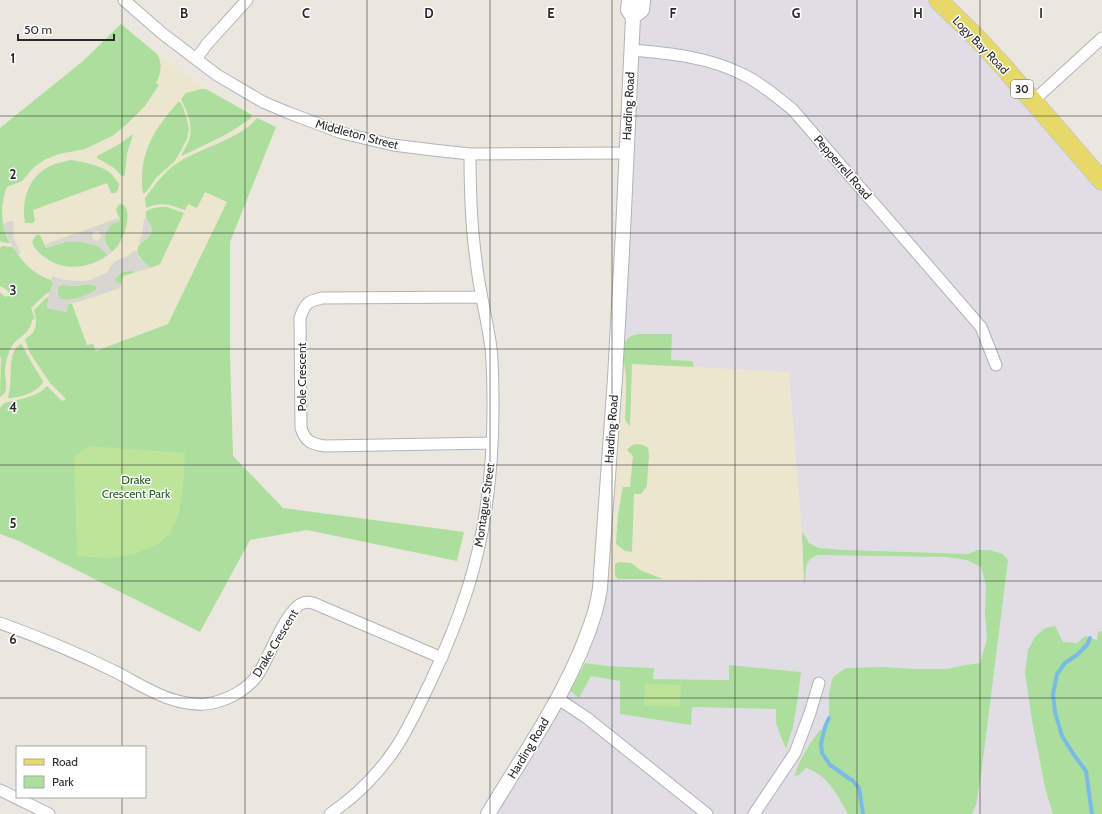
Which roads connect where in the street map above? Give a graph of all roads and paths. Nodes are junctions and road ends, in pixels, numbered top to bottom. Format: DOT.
graph roads {
  1 [pos="124,0"];
  2 [pos="247,0"];
  3 [pos="629,0"];
  4 [pos="643,0"];
  5 [pos="938,0"];
  6 [pos="633,17"];
  7 [pos="1102,38"];
  8 [pos="631,50"];
  9 [pos="196,59"];
  10 [pos="1033,101"];
  11 [pos="626,153"];
  12 [pos="470,154"];
  13 [pos="1102,181"];
  14 [pos="481,297"];
  15 [pos="996,365"];
  16 [pos="492,443"];
  17 [pos="0,622"];
  18 [pos="442,658"];
  19 [pos="819,683"];
  20 [pos="558,698"];
  21 [pos="0,790"];
  22 [pos="16,798"];
  23 [pos="16,798"];
  24 [pos="49,814"];
  25 [pos="330,814"];
  26 [pos="488,814"];
  27 [pos="707,814"];
  28 [pos="754,814"];
  1 -- 9 [label="street, Middleton Street"];
  2 -- 9 [label="street"];
  3 -- 6 [label="street, Harding Road"];
  4 -- 6 [label="street, Harding Road"];
  5 -- 10 [label="main road, Logy Bay Road / 30"];
  6 -- 8 [label="street, Harding Road"];
  7 -- 10 [label="street"];
  8 -- 11 [label="street, Harding Road"];
  8 -- 15 [label="street, Pepperrell Road"];
  9 -- 12 [label="street, Middleton Street"];
  10 -- 13 [label="main road, Logy Bay Road / 30"];
  11 -- 12 [label="street, Middleton Street"];
  11 -- 20 [label="street, Harding Road"];
  12 -- 14 [label="street, Montague Street"];
  14 -- 16 [label="street, Montague Street"];
  14 -- 16 [label="street, Pole Crescent"];
  16 -- 18 [label="street, Montague Street"];
  17 -- 18 [label="street, Drake Crescent"];
  18 -- 25 [label="street, Montague Street"];
  19 -- 28 [label="street"];
  20 -- 26 [label="street, Harding Road"];
  20 -- 27 [label="street"];
  21 -- 23 [label="street"];
  22 -- 24 [label="street"];
}
